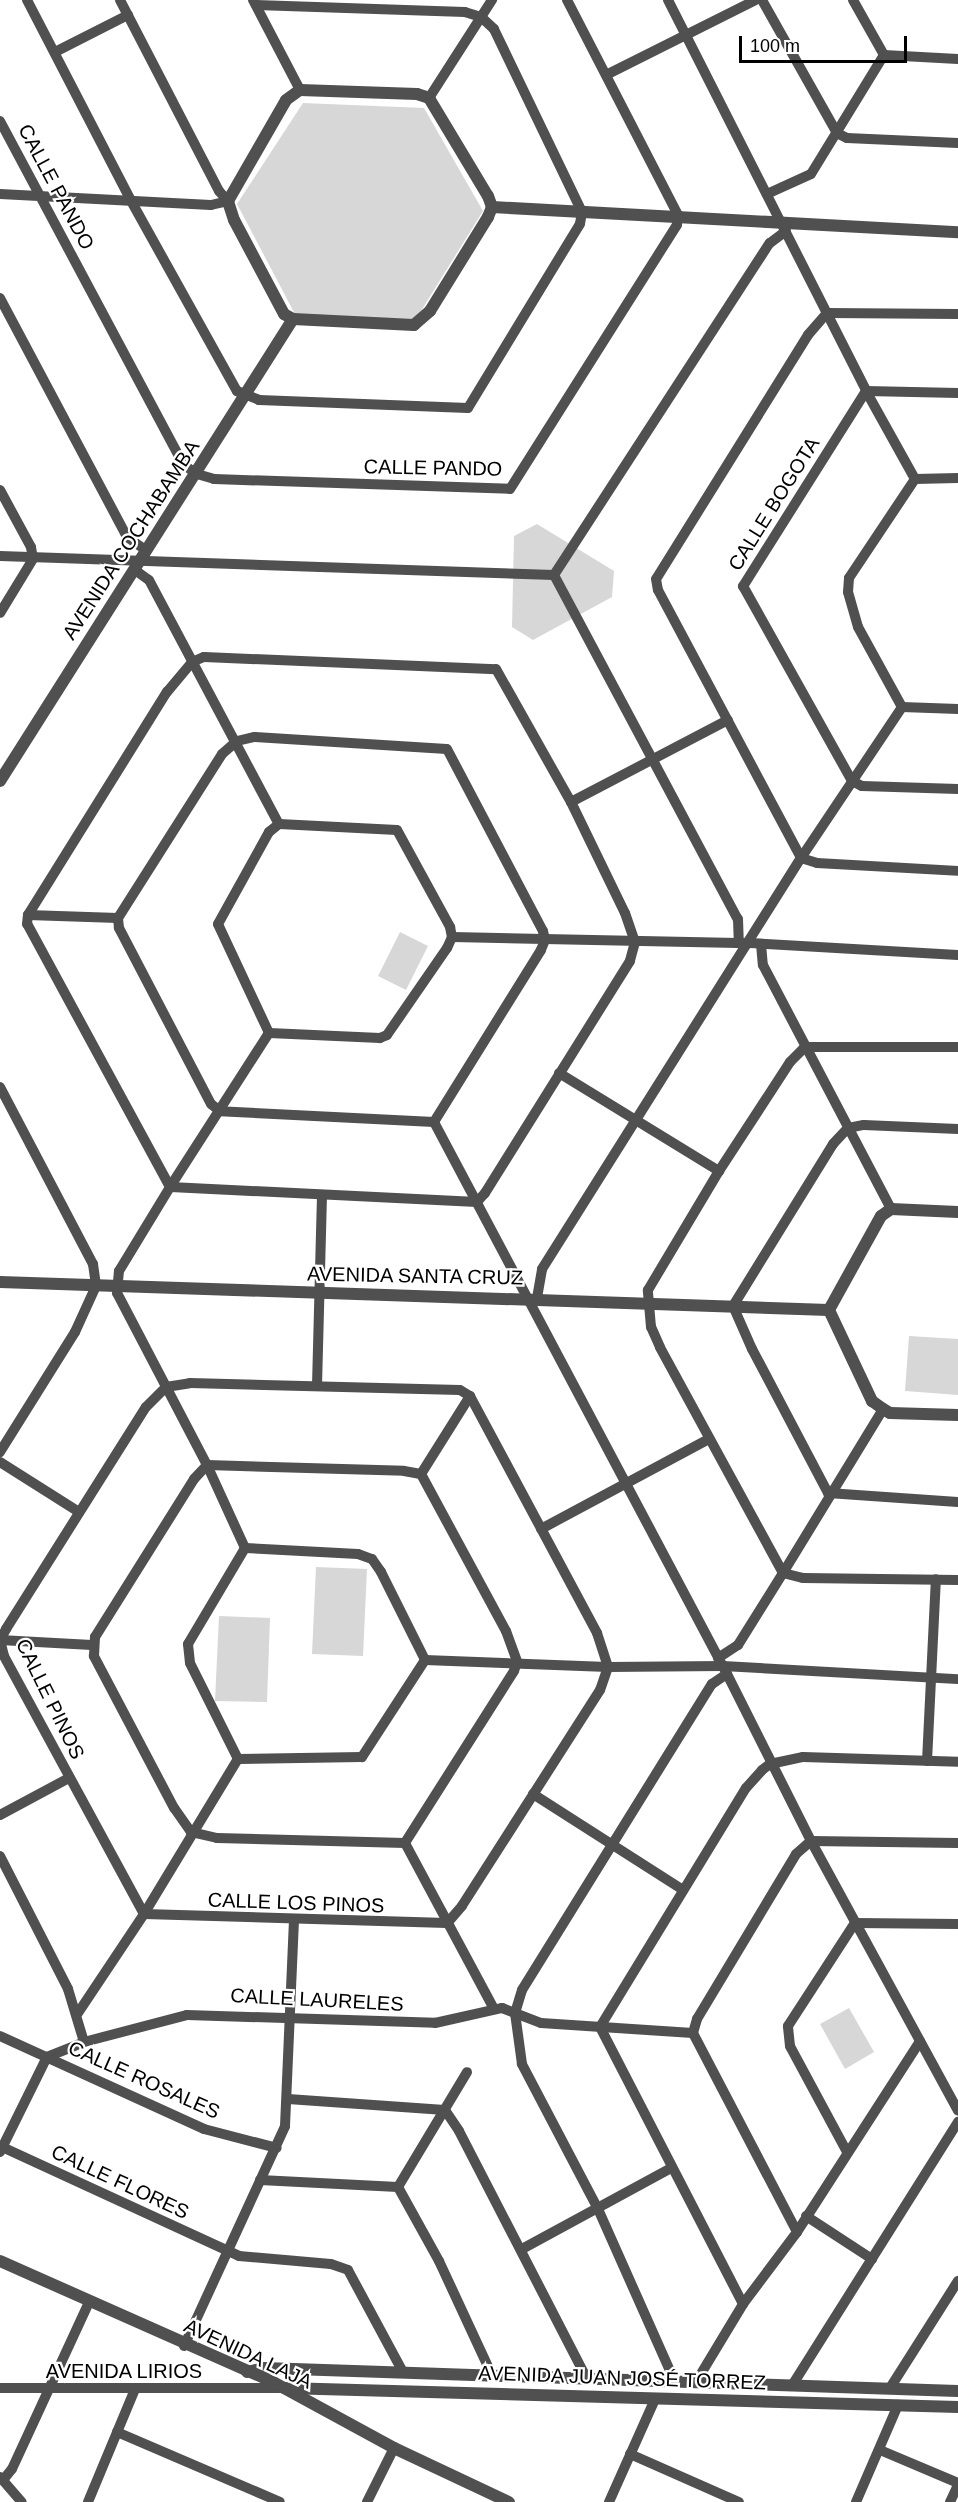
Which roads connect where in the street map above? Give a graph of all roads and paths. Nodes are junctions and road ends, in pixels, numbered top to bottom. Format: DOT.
graph roads {
  1 [pos="27,0"];
  2 [pos="120,0"];
  3 [pos="492,0"];
  4 [pos="567,0"];
  5 [pos="668,0"];
  6 [pos="756,0"];
  7 [pos="762,0"];
  8 [pos="853,0"];
  9 [pos="255,3"];
  10 [pos="128,15"];
  11 [pos="481,17"];
  12 [pos="687,34"];
  13 [pos="55,52"];
  14 [pos="884,55"];
  15 [pos="958,59"];
  16 [pos="608,74"];
  17 [pos="300,90"];
  18 [pos="429,98"];
  19 [pos="0,121"];
  20 [pos="837,134"];
  21 [pos="958,143"];
  22 [pos="0,194"];
  23 [pos="768,194"];
  24 [pos="39,196"];
  25 [pos="130,199"];
  26 [pos="228,201"];
  27 [pos="492,207"];
  28 [pos="582,212"];
  29 [pos="678,215"];
  30 [pos="784,227"];
  31 [pos="958,231"];
  32 [pos="0,298"];
  33 [pos="827,313"];
  34 [pos="958,314"];
  35 [pos="293,319"];
  36 [pos="866,391"];
  37 [pos="958,393"];
  38 [pos="246,398"];
  39 [pos="197,474"];
  40 [pos="958,478"];
  41 [pos="915,479"];
  42 [pos="0,490"];
  43 [pos="147,551"];
  44 [pos="0,556"];
  45 [pos="33,559"];
  46 [pos="137,566"];
  47 [pos="554,575"];
  48 [pos="0,613"];
  49 [pos="192,662"];
  50 [pos="902,706"];
  51 [pos="958,709"];
  52 [pos="728,720"];
  53 [pos="237,741"];
  54 [pos="652,758"];
  55 [pos="0,781"];
  56 [pos="852,781"];
  57 [pos="958,789"];
  58 [pos="571,802"];
  59 [pos="279,824"];
  60 [pos="801,858"];
  61 [pos="958,871"];
  62 [pos="28,915"];
  63 [pos="118,918"];
  64 [pos="452,937"];
  65 [pos="545,940"];
  66 [pos="635,942"];
  67 [pos="750,943"];
  68 [pos="958,955"];
  69 [pos="269,1033"];
  70 [pos="804,1047"];
  71 [pos="958,1047"];
  72 [pos="559,1072"];
  73 [pos="0,1087"];
  74 [pos="220,1111"];
  75 [pos="638,1118"];
  76 [pos="434,1122"];
  77 [pos="848,1128"];
  78 [pos="958,1129"];
  79 [pos="719,1171"];
  80 [pos="170,1187"];
  81 [pos="322,1196"];
  82 [pos="477,1202"];
  83 [pos="891,1209"];
  84 [pos="958,1212"];
  85 [pos="0,1282"];
  86 [pos="116,1285"];
  87 [pos="96,1286"];
  88 [pos="321,1293"];
  89 [pos="532,1298"];
  90 [pos="648,1303"];
  91 [pos="733,1306"];
  92 [pos="829,1310"];
  93 [pos="317,1386"];
  94 [pos="166,1387"];
  95 [pos="470,1396"];
  96 [pos="883,1409"];
  97 [pos="958,1415"];
  98 [pos="709,1439"];
  99 [pos="0,1452"];
  100 [pos="0,1462"];
  101 [pos="207,1465"];
  102 [pos="421,1474"];
  103 [pos="625,1483"];
  104 [pos="828,1493"];
  105 [pos="958,1502"];
  106 [pos="79,1512"];
  107 [pos="541,1529"];
  108 [pos="245,1548"];
  109 [pos="783,1573"];
  110 [pos="936,1579"];
  111 [pos="958,1580"];
  112 [pos="0,1640"];
  113 [pos="92,1645"];
  114 [pos="425,1660"];
  115 [pos="517,1662"];
  116 [pos="722,1666"];
  117 [pos="608,1667"];
  118 [pos="932,1678"];
  119 [pos="958,1679"];
  120 [pos="238,1759"];
  121 [pos="927,1761"];
  122 [pos="958,1762"];
  123 [pos="770,1764"];
  124 [pos="69,1778"];
  125 [pos="533,1794"];
  126 [pos="0,1815"];
  127 [pos="191,1832"];
  128 [pos="811,1841"];
  129 [pos="405,1844"];
  130 [pos="958,1844"];
  131 [pos="612,1845"];
  132 [pos="0,1856"];
  133 [pos="683,1890"];
  134 [pos="144,1914"];
  135 [pos="294,1922"];
  136 [pos="447,1923"];
  137 [pos="855,1923"];
  138 [pos="958,1924"];
  139 [pos="494,2009"];
  140 [pos="78,2013"];
  141 [pos="515,2013"];
  142 [pos="291,2017"];
  143 [pos="600,2027"];
  144 [pos="693,2033"];
  145 [pos="0,2036"];
  146 [pos="920,2041"];
  147 [pos="84,2042"];
  148 [pos="47,2057"];
  149 [pos="467,2072"];
  150 [pos="288,2099"];
  151 [pos="445,2110"];
  152 [pos="958,2111"];
  153 [pos="958,2122"];
  154 [pos="1,2148"];
  155 [pos="277,2148"];
  156 [pos="847,2152"];
  157 [pos="671,2168"];
  158 [pos="260,2180"];
  159 [pos="398,2187"];
  160 [pos="598,2209"];
  161 [pos="806,2216"];
  162 [pos="797,2232"];
  163 [pos="522,2249"];
  164 [pos="226,2250"];
  165 [pos="872,2259"];
  166 [pos="1,2264"];
  167 [pos="958,2281"];
  168 [pos="89,2302"];
  169 [pos="743,2304"];
  170 [pos="184,2346"];
  171 [pos="246,2372"];
  172 [pos="403,2372"];
  173 [pos="492,2375"];
  174 [pos="587,2379"];
  175 [pos="675,2382"];
  176 [pos="696,2382"];
  177 [pos="793,2384"];
  178 [pos="0,2388"];
  179 [pos="284,2388"];
  180 [pos="890,2388"];
  181 [pos="50,2389"];
  182 [pos="135,2389"];
  183 [pos="958,2391"];
  184 [pos="655,2398"];
  185 [pos="898,2405"];
  186 [pos="958,2407"];
  187 [pos="117,2432"];
  188 [pos="394,2448"];
  189 [pos="880,2450"];
  190 [pos="630,2454"];
  191 [pos="1,2478"];
  192 [pos="958,2484"];
  193 [pos="277,2501"];
  194 [pos="22,2502"];
  195 [pos="88,2502"];
  196 [pos="367,2502"];
  197 [pos="509,2502"];
  198 [pos="609,2502"];
  199 [pos="739,2502"];
  200 [pos="856,2502"];
  201 [pos="950,2502"];
  1 -- 13 [label="street"];
  2 -- 10 [label="street"];
  3 -- 11 [label="street"];
  4 -- 16 [label="street"];
  5 -- 12 [label="street"];
  6 -- 12 [label="street"];
  7 -- 20 [label="street"];
  8 -- 14 [label="street"];
  9 -- 11 [label="street"];
  9 -- 17 [label="street"];
  10 -- 13 [label="street"];
  10 -- 26 [label="street"];
  11 -- 18 [label="street"];
  11 -- 28 [label="street"];
  12 -- 16 [label="street"];
  12 -- 23 [label="street"];
  13 -- 25 [label="street"];
  14 -- 15 [label="street"];
  14 -- 20 [label="street"];
  16 -- 29 [label="street"];
  17 -- 18 [label="street"];
  17 -- 26 [label="street"];
  18 -- 27 [label="street"];
  19 -- 24 [label="street, CALLE PANDO"];
  20 -- 21 [label="street"];
  20 -- 23 [label="street"];
  22 -- 24 [label="street"];
  23 -- 30 [label="street"];
  24 -- 25 [label="street"];
  24 -- 39 [label="street, CALLE PANDO"];
  25 -- 26 [label="street"];
  25 -- 38 [label="street"];
  26 -- 35 [label="street"];
  27 -- 28 [label="street"];
  27 -- 35 [label="street"];
  28 -- 29 [label="street"];
  28 -- 38 [label="street"];
  29 -- 30 [label="street"];
  29 -- 39 [label="street, CALLE PANDO"];
  30 -- 31 [label="street"];
  30 -- 33 [label="street"];
  30 -- 47 [label="street"];
  32 -- 43 [label="street"];
  33 -- 34 [label="street"];
  33 -- 36 [label="street"];
  33 -- 52 [label="street"];
  35 -- 38 [label="street, AVENIDA COCHABAMBA"];
  36 -- 37 [label="street"];
  36 -- 41 [label="street"];
  36 -- 56 [label="street, CALLE BOGOTA"];
  38 -- 39 [label="street, AVENIDA COCHABAMBA"];
  39 -- 43 [label="street, AVENIDA COCHABAMBA"];
  40 -- 41 [label="street"];
  41 -- 50 [label="street"];
  42 -- 45 [label="street"];
  43 -- 46 [label="street, AVENIDA COCHABAMBA"];
  44 -- 45 [label="street"];
  45 -- 46 [label="street"];
  45 -- 48 [label="street"];
  46 -- 47 [label="street"];
  46 -- 49 [label="street"];
  46 -- 55 [label="street, AVENIDA COCHABAMBA"];
  47 -- 54 [label="street"];
  49 -- 53 [label="street"];
  49 -- 58 [label="street"];
  49 -- 62 [label="street"];
  50 -- 51 [label="street"];
  50 -- 56 [label="street"];
  52 -- 54 [label="street"];
  52 -- 60 [label="street"];
  53 -- 59 [label="street"];
  53 -- 63 [label="street"];
  53 -- 65 [label="street"];
  54 -- 58 [label="street"];
  54 -- 67 [label="street"];
  56 -- 57 [label="street"];
  56 -- 60 [label="street"];
  58 -- 66 [label="street"];
  59 -- 64 [label="street"];
  59 -- 69 [label="street"];
  60 -- 61 [label="street"];
  60 -- 67 [label="street"];
  62 -- 63 [label="street"];
  62 -- 80 [label="street"];
  63 -- 74 [label="street"];
  64 -- 65 [label="street"];
  64 -- 69 [label="street"];
  65 -- 66 [label="street"];
  65 -- 76 [label="street"];
  66 -- 67 [label="street"];
  66 -- 72 [label="street"];
  67 -- 68 [label="street"];
  67 -- 70 [label="street"];
  67 -- 75 [label="street"];
  69 -- 74 [label="street"];
  70 -- 71 [label="street"];
  70 -- 77 [label="street"];
  70 -- 79 [label="street"];
  72 -- 75 [label="street"];
  72 -- 82 [label="street"];
  73 -- 87 [label="street"];
  74 -- 76 [label="street"];
  74 -- 80 [label="street"];
  75 -- 79 [label="street"];
  75 -- 89 [label="street"];
  76 -- 82 [label="street"];
  77 -- 78 [label="street"];
  77 -- 83 [label="street"];
  77 -- 91 [label="street"];
  79 -- 90 [label="street"];
  80 -- 81 [label="street"];
  80 -- 86 [label="street"];
  81 -- 82 [label="street"];
  81 -- 88 [label="street"];
  82 -- 89 [label="street"];
  83 -- 84 [label="street"];
  83 -- 92 [label="street"];
  85 -- 87 [label="street, AVENIDA SANTA CRUZ"];
  86 -- 87 [label="street, AVENIDA SANTA CRUZ"];
  86 -- 88 [label="street, AVENIDA SANTA CRUZ"];
  86 -- 94 [label="street"];
  87 -- 99 [label="street"];
  88 -- 89 [label="street, AVENIDA SANTA CRUZ"];
  88 -- 93 [label="street"];
  89 -- 90 [label="street, AVENIDA SANTA CRUZ"];
  89 -- 103 [label="street"];
  90 -- 91 [label="street, AVENIDA SANTA CRUZ"];
  90 -- 98 [label="street"];
  91 -- 92 [label="street, AVENIDA SANTA CRUZ"];
  91 -- 104 [label="street"];
  92 -- 96 [label="street"];
  93 -- 94 [label="street"];
  93 -- 95 [label="street"];
  94 -- 101 [label="street"];
  94 -- 106 [label="street, CALLE PINOS"];
  95 -- 102 [label="street"];
  95 -- 107 [label="street"];
  96 -- 97 [label="street"];
  96 -- 104 [label="street"];
  98 -- 103 [label="street"];
  98 -- 109 [label="street"];
  100 -- 106 [label="street"];
  101 -- 102 [label="street"];
  101 -- 108 [label="street"];
  101 -- 113 [label="street"];
  102 -- 115 [label="street"];
  103 -- 107 [label="street"];
  103 -- 116 [label="street"];
  104 -- 105 [label="street"];
  104 -- 109 [label="street"];
  106 -- 112 [label="street, CALLE PINOS"];
  107 -- 117 [label="street"];
  108 -- 114 [label="street"];
  108 -- 120 [label="street"];
  109 -- 110 [label="street"];
  109 -- 116 [label="street"];
  110 -- 111 [label="street"];
  110 -- 118 [label="street"];
  112 -- 113 [label="street"];
  112 -- 124 [label="street, CALLE PINOS"];
  113 -- 127 [label="street"];
  114 -- 115 [label="street"];
  114 -- 120 [label="street"];
  115 -- 117 [label="street"];
  115 -- 129 [label="street"];
  116 -- 117 [label="street"];
  116 -- 118 [label="street"];
  116 -- 123 [label="street"];
  116 -- 131 [label="street"];
  117 -- 125 [label="street"];
  118 -- 119 [label="street"];
  118 -- 121 [label="street"];
  120 -- 127 [label="street"];
  121 -- 122 [label="street"];
  121 -- 123 [label="street"];
  123 -- 128 [label="street"];
  123 -- 133 [label="street"];
  124 -- 126 [label="street"];
  124 -- 134 [label="street, CALLE PINOS"];
  125 -- 131 [label="street"];
  125 -- 136 [label="street"];
  127 -- 129 [label="street"];
  127 -- 134 [label="street"];
  128 -- 130 [label="street"];
  128 -- 137 [label="street"];
  128 -- 144 [label="street"];
  129 -- 136 [label="street"];
  131 -- 133 [label="street"];
  131 -- 141 [label="street"];
  132 -- 140 [label="street"];
  133 -- 143 [label="street"];
  134 -- 135 [label="street, CALLE LOS PINOS"];
  134 -- 140 [label="street"];
  135 -- 136 [label="street, CALLE LOS PINOS"];
  135 -- 142 [label="street"];
  136 -- 139 [label="street"];
  137 -- 138 [label="street"];
  137 -- 146 [label="street"];
  137 -- 156 [label="street"];
  139 -- 141 [label="street, CALLE LAURELES"];
  139 -- 142 [label="street, CALLE LAURELES"];
  140 -- 147 [label="street"];
  141 -- 143 [label="street, CALLE LAURELES"];
  141 -- 160 [label="street"];
  142 -- 147 [label="street, CALLE LAURELES"];
  142 -- 150 [label="street"];
  143 -- 144 [label="street, CALLE LAURELES"];
  143 -- 157 [label="street"];
  144 -- 162 [label="street"];
  145 -- 148 [label="street, CALLE ROSALES"];
  146 -- 152 [label="street"];
  146 -- 156 [label="street"];
  147 -- 148 [label="street, CALLE LAURELES"];
  148 -- 154 [label="street"];
  148 -- 155 [label="street, CALLE ROSALES"];
  149 -- 151 [label="street"];
  150 -- 151 [label="street"];
  150 -- 155 [label="street"];
  151 -- 159 [label="street"];
  151 -- 163 [label="street"];
  153 -- 165 [label="street"];
  154 -- 164 [label="street, CALLE FLORES"];
  155 -- 158 [label="street"];
  156 -- 161 [label="street"];
  157 -- 160 [label="street"];
  157 -- 169 [label="street"];
  158 -- 159 [label="street"];
  158 -- 164 [label="street"];
  159 -- 173 [label="street"];
  160 -- 163 [label="street"];
  160 -- 175 [label="street"];
  161 -- 162 [label="street"];
  161 -- 165 [label="street"];
  162 -- 169 [label="street"];
  163 -- 174 [label="street"];
  164 -- 170 [label="street"];
  164 -- 172 [label="street, CALLE FLORES"];
  165 -- 177 [label="street"];
  166 -- 168 [label="street, AVENIDA LAJA"];
  167 -- 180 [label="street"];
  168 -- 170 [label="street, AVENIDA LAJA"];
  168 -- 181 [label="street"];
  169 -- 176 [label="street"];
  170 -- 171 [label="street, AVENIDA LAJA"];
  171 -- 172 [label="street"];
  171 -- 179 [label="street, AVENIDA LAJA"];
  172 -- 173 [label="street"];
  173 -- 174 [label="street"];
  174 -- 175 [label="street"];
  175 -- 176 [label="street"];
  176 -- 177 [label="street"];
  177 -- 180 [label="street"];
  178 -- 181 [label="street, AVENIDA LIRIOS"];
  179 -- 182 [label="street, AVENIDA LIRIOS"];
  179 -- 184 [label="street, AVENIDA JUAN JOSÉ TORREZ"];
  179 -- 188 [label="street, AVENIDA LAJA"];
  180 -- 183 [label="street"];
  181 -- 182 [label="street, AVENIDA LIRIOS"];
  181 -- 191 [label="street"];
  182 -- 187 [label="street"];
  184 -- 185 [label="street, AVENIDA JUAN JOSÉ TORREZ"];
  184 -- 190 [label="street"];
  185 -- 186 [label="street, AVENIDA JUAN JOSÉ TORREZ"];
  185 -- 189 [label="street"];
  187 -- 193 [label="street"];
  187 -- 195 [label="street"];
  188 -- 196 [label="street"];
  188 -- 197 [label="street, AVENIDA LAJA"];
  189 -- 192 [label="street"];
  189 -- 200 [label="street"];
  190 -- 198 [label="street"];
  190 -- 199 [label="street"];
  191 -- 194 [label="street"];
  192 -- 201 [label="street"];
}
